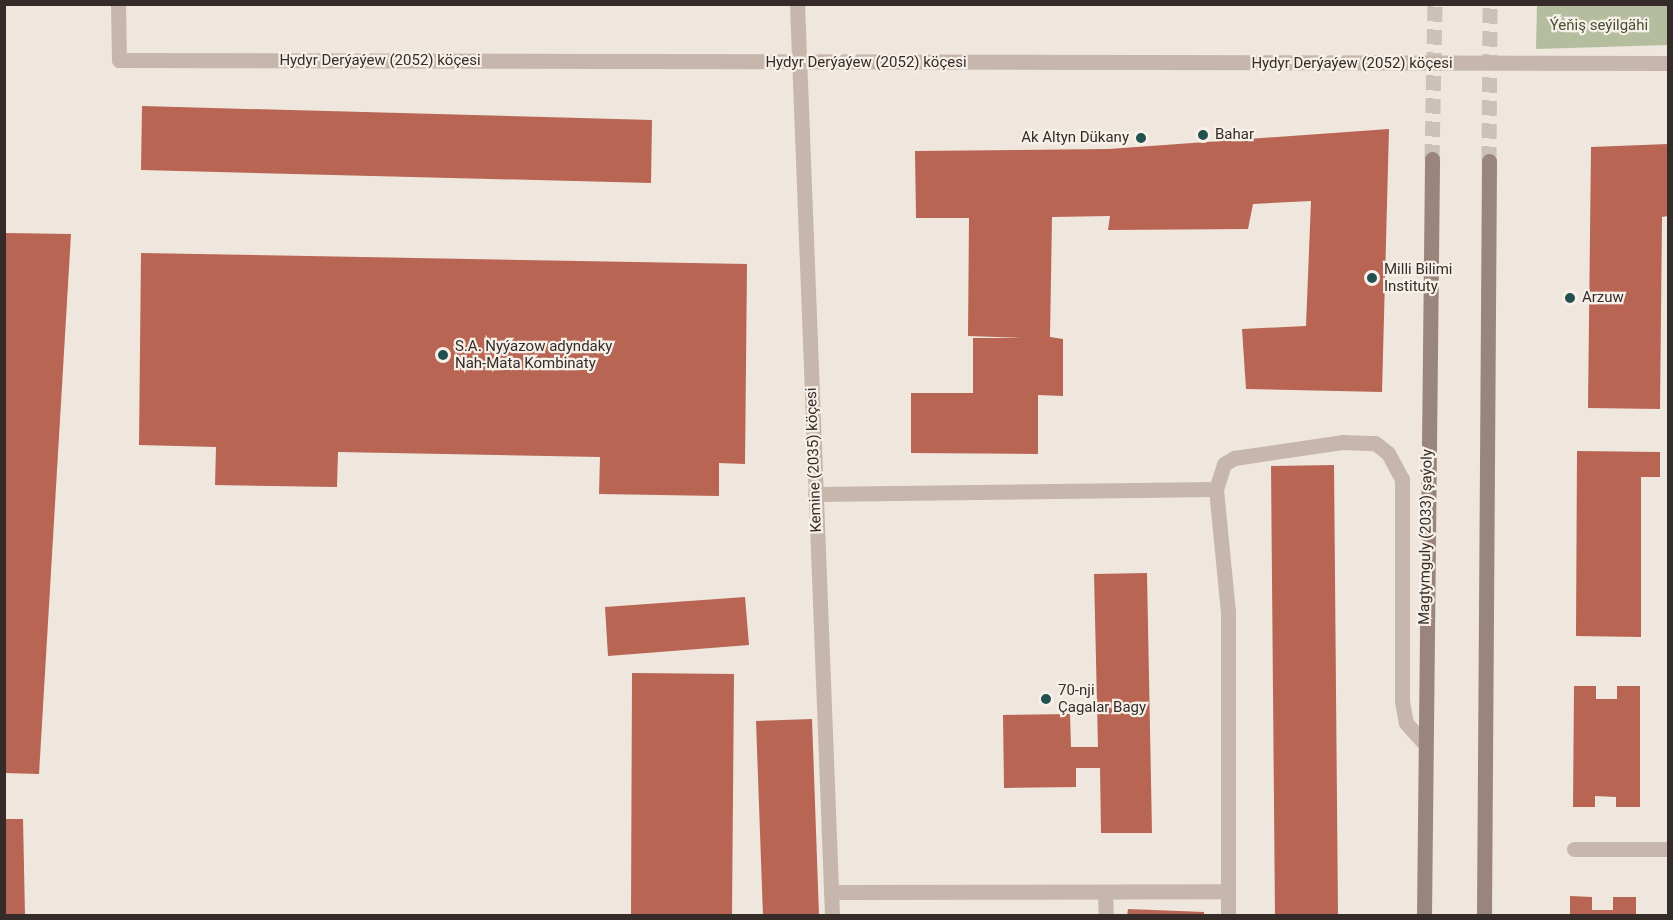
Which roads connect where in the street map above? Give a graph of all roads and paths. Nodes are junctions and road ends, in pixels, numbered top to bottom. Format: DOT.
graph roads {
  1 [pos="118,4"];
  2 [pos="797,4"];
  3 [pos="798,63"];
  4 [pos="1668,63"];
  5 [pos="1432,159"];
  6 [pos="1489,161"];
  7 [pos="1216,489"];
  8 [pos="815,494"];
  9 [pos="1423,742"];
  10 [pos="1574,849"];
  11 [pos="1668,849"];
  12 [pos="1228,891"];
  13 [pos="831,892"];
  14 [pos="1105,892"];
  15 [pos="832,915"];
  16 [pos="1106,915"];
  17 [pos="1228,915"];
  18 [pos="1424,915"];
  19 [pos="1484,915"];
  1 -- 3 [label="street, Hydyr Derýaýew (2052) köçesi"];
  2 -- 3 [label="street, Kemine (2035) köçesi"];
  3 -- 4 [label="street, Hydyr Derýaýew (2052) köçesi"];
  3 -- 8 [label="street, Kemine (2035) köçesi"];
  5 -- 9 [label="main road, Magtymguly (2033) şaýoly"];
  6 -- 19 [label="main road"];
  7 -- 8 [label="street"];
  7 -- 9 [label="street"];
  7 -- 12 [label="street"];
  8 -- 13 [label="street, Kemine (2035) köçesi"];
  9 -- 18 [label="main road, Magtymguly (2033) şaýoly"];
  10 -- 11 [label="street"];
  12 -- 14 [label="street"];
  12 -- 17 [label="street"];
  13 -- 14 [label="street"];
  13 -- 15 [label="street, Kemine (2035) köçesi"];
  14 -- 16 [label="street"];
}
